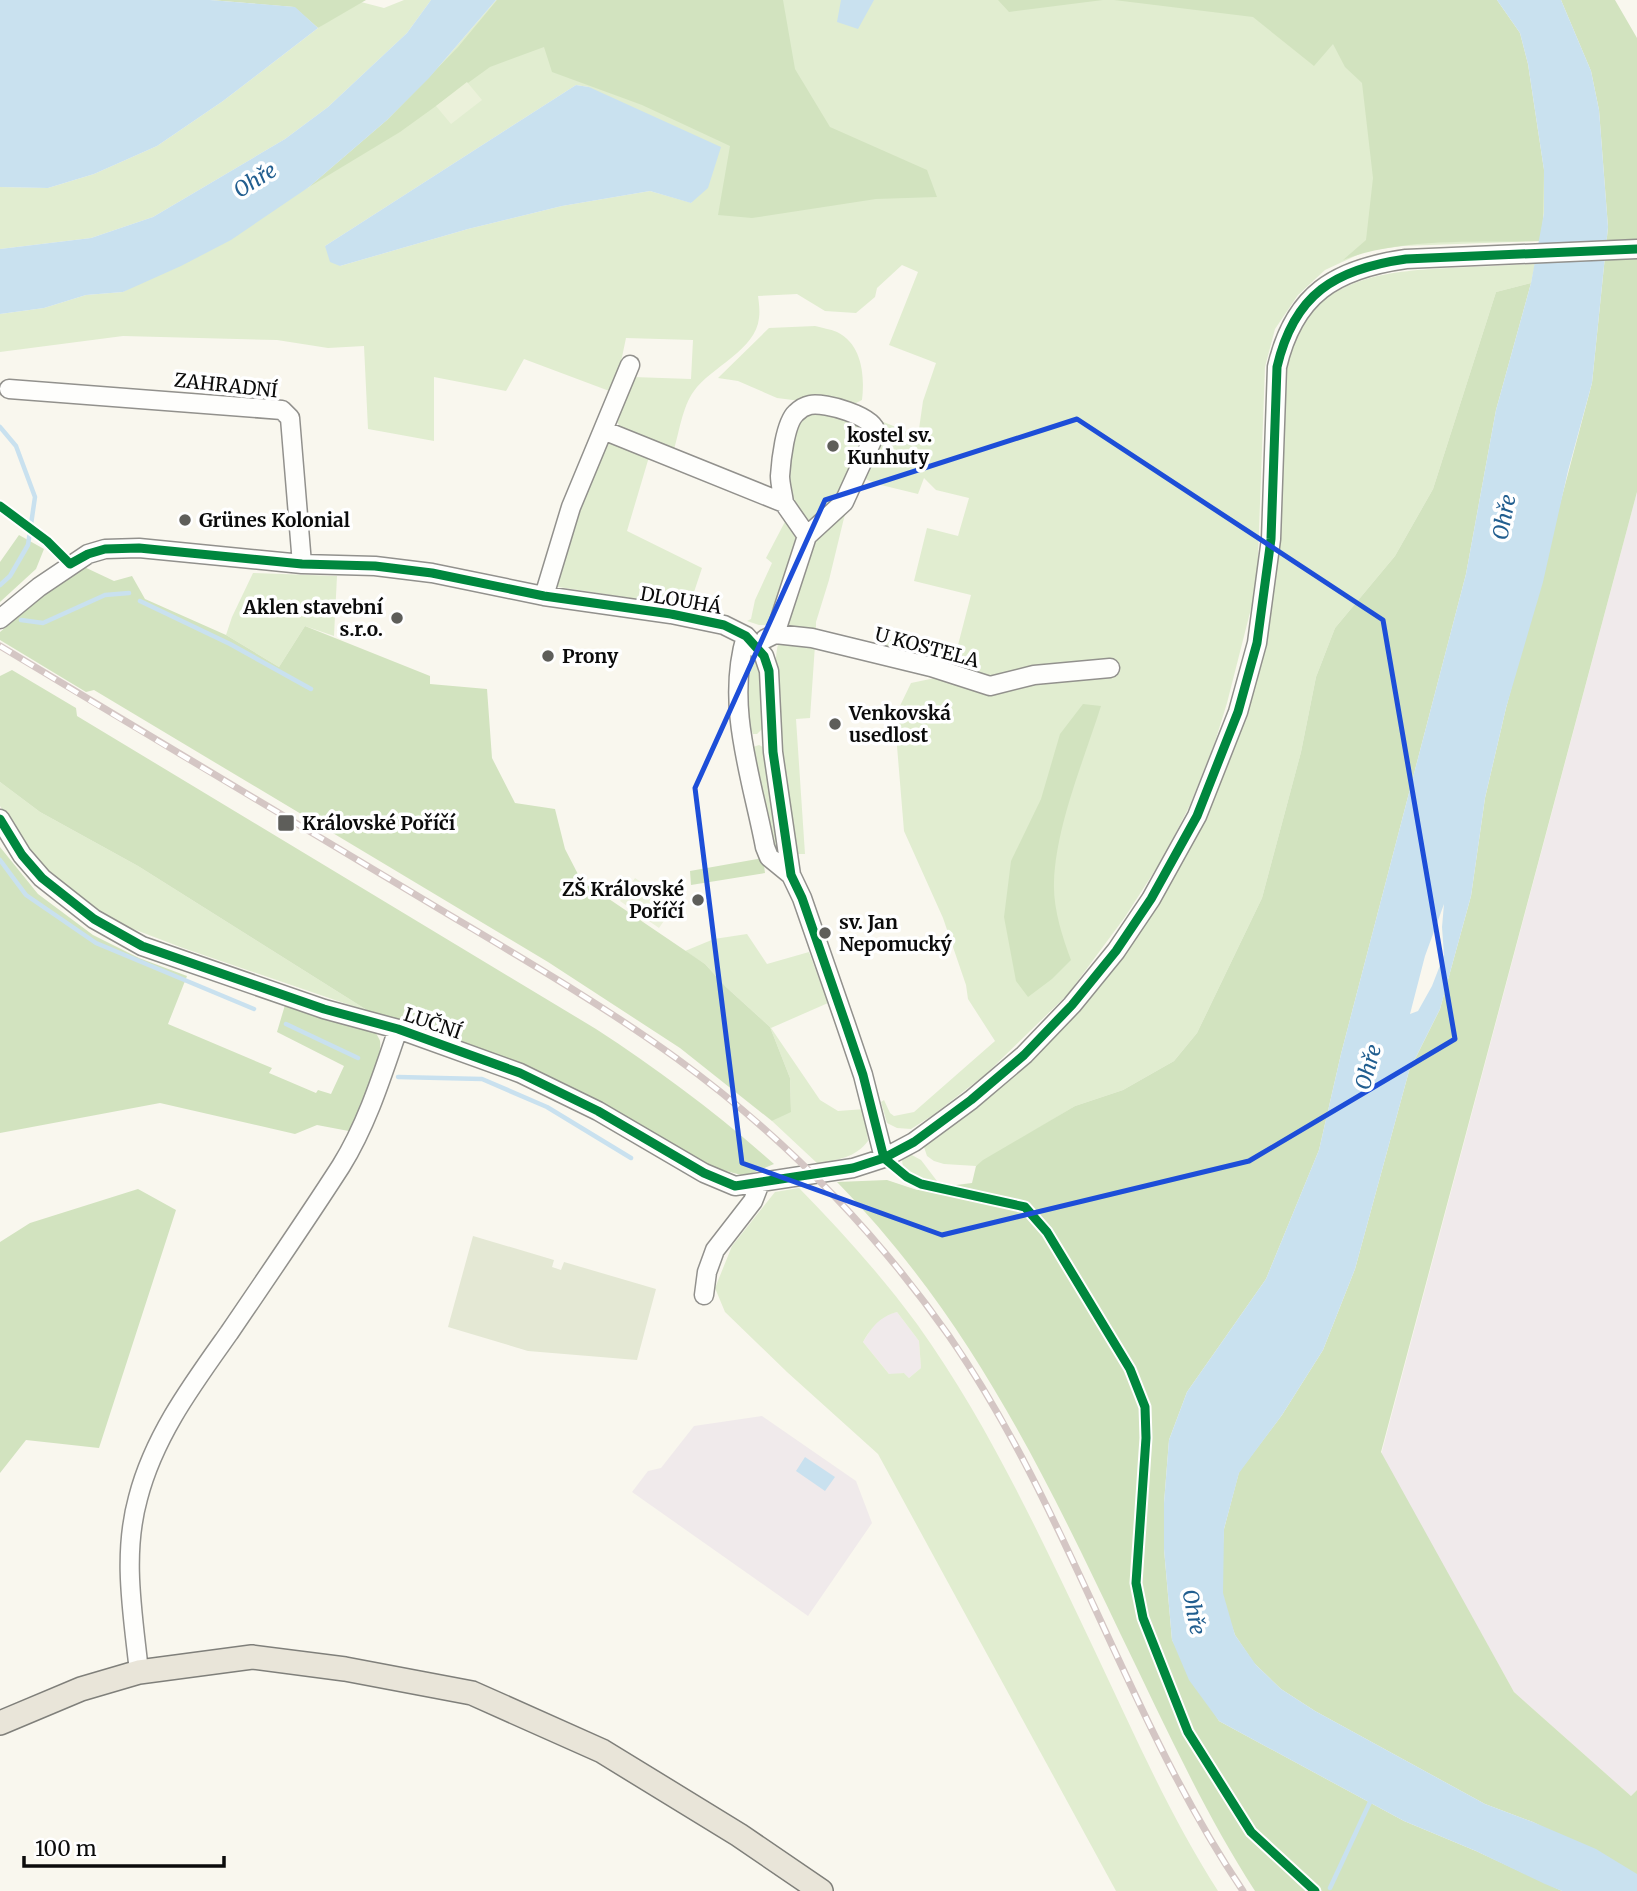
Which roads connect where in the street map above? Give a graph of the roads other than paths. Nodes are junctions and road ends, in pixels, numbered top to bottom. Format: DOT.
graph roads {
  1 [pos="1637,249"];
  2 [pos="630,365"];
  3 [pos="9,389"];
  4 [pos="603,430"];
  5 [pos="784,503"];
  6 [pos="807,536"];
  7 [pos="302,564"];
  8 [pos="544,596"];
  9 [pos="0,619"];
  10 [pos="775,634"];
  11 [pos="751,640"];
  12 [pos="1110,668"];
  13 [pos="0,819"];
  14 [pos="791,875"];
  15 [pos="398,1029"];
  16 [pos="884,1158"];
  17 [pos="760,1183"];
  18 [pos="704,1294"];
  19 [pos="139,1672"];
  20 [pos="0,1723"];
  21 [pos="821,1891"];
  1 -- 16 [label="street, LUČNÍ"];
  2 -- 4 [label="street"];
  3 -- 7 [label="street, ZAHRADNÍ"];
  4 -- 5 [label="street"];
  4 -- 8 [label="street"];
  5 -- 6 [label="street"];
  5 -- 6 [label="street"];
  6 -- 10 [label="street"];
  7 -- 8 [label="street, DLOUHÁ"];
  7 -- 9 [label="street, DLOUHÁ"];
  8 -- 11 [label="street, DLOUHÁ"];
  10 -- 11 [label="street"];
  10 -- 12 [label="street, U KOSTELA"];
  11 -- 14 [label="street"];
  11 -- 14 [label="street"];
  13 -- 15 [label="street, LUČNÍ"];
  14 -- 16 [label="street"];
  15 -- 17 [label="street, LUČNÍ"];
  15 -- 19 [label="street"];
  16 -- 17 [label="street, LUČNÍ"];
  17 -- 18 [label="street"];
  19 -- 20 [label="main road"];
  19 -- 21 [label="main road"];
}
